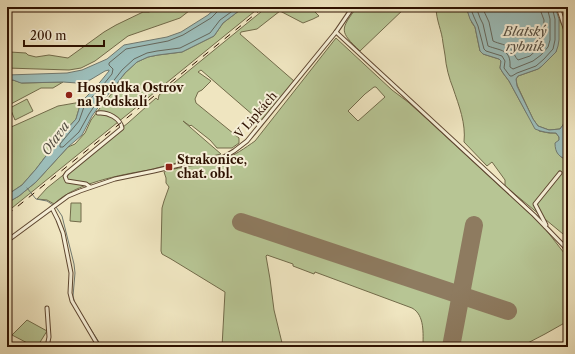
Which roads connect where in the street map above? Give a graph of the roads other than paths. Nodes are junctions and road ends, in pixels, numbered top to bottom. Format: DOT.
graph roads {
  1 [pos="353,7"];
  2 [pos="558,7"];
  3 [pos="336,32"];
  4 [pos="568,37"];
  5 [pos="98,113"];
  6 [pos="560,173"];
  7 [pos="90,187"];
  8 [pos="52,208"];
  9 [pos="545,226"];
  10 [pos="7,241"];
  11 [pos="568,252"];
  12 [pos="46,308"];
  13 [pos="47,347"];
  14 [pos="99,347"];
  1 -- 3 [label="street, V Lipkách"];
  2 -- 4 [label="street"];
  3 -- 7 [label="street, V Lipkách"];
  3 -- 9 [label="street"];
  5 -- 7 [label="street"];
  6 -- 9 [label="street"];
  7 -- 8 [label="street, V Lipkách"];
  8 -- 10 [label="street, V Lipkách"];
  8 -- 14 [label="street"];
  9 -- 11 [label="street"];
  12 -- 13 [label="street"];
}
